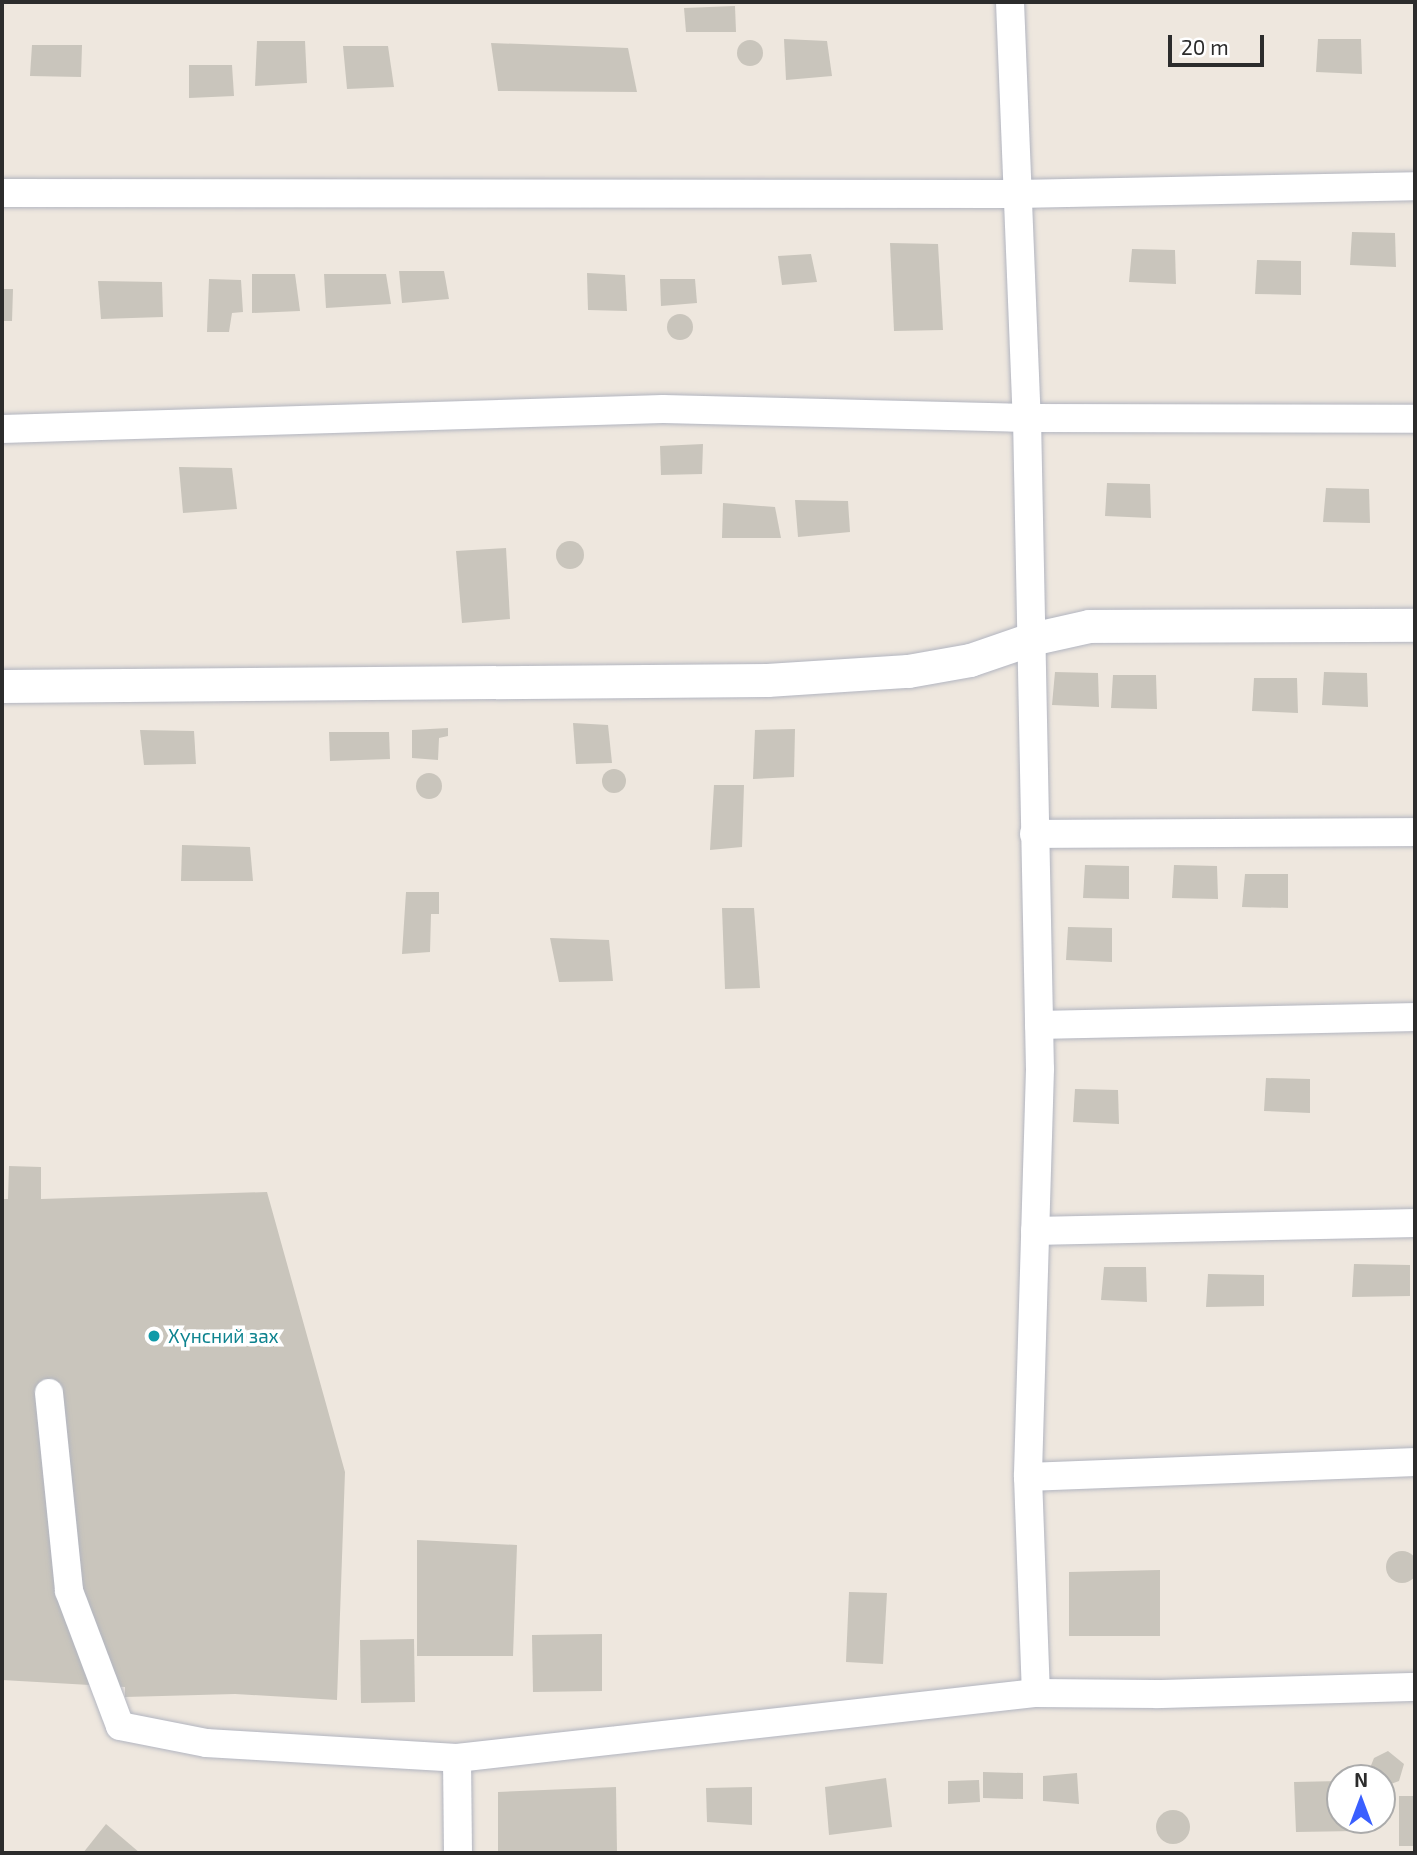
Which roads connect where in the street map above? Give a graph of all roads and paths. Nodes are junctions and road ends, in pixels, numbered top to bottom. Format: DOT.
graph roads {
  1 [pos="1010,2"];
  2 [pos="1415,186"];
  3 [pos="2,193"];
  4 [pos="1016,194"];
  5 [pos="1027,418"];
  6 [pos="1415,419"];
  7 [pos="2,429"];
  8 [pos="1415,625"];
  9 [pos="1031,639"];
  10 [pos="2,687"];
  11 [pos="1415,832"];
  12 [pos="1034,834"];
  13 [pos="1415,1017"];
  14 [pos="1039,1024"];
  15 [pos="1415,1223"];
  16 [pos="1035,1231"];
  17 [pos="50,1393"];
  18 [pos="1415,1462"];
  19 [pos="1028,1477"];
  20 [pos="1415,1687"];
  21 [pos="1037,1693"];
  22 [pos="457,1758"];
  23 [pos="458,1853"];
  1 -- 4 [label="street"];
  2 -- 4 [label="street"];
  3 -- 4 [label="street"];
  4 -- 5 [label="street"];
  5 -- 6 [label="street"];
  5 -- 7 [label="street"];
  5 -- 9 [label="street"];
  8 -- 9 [label="street"];
  9 -- 10 [label="street"];
  9 -- 12 [label="street"];
  11 -- 12 [label="street"];
  12 -- 14 [label="street"];
  13 -- 14 [label="street"];
  14 -- 16 [label="street"];
  15 -- 16 [label="street"];
  16 -- 19 [label="street"];
  17 -- 22 [label="street"];
  18 -- 19 [label="street"];
  19 -- 21 [label="street"];
  20 -- 21 [label="street"];
  21 -- 22 [label="street"];
  22 -- 23 [label="street"];
}
